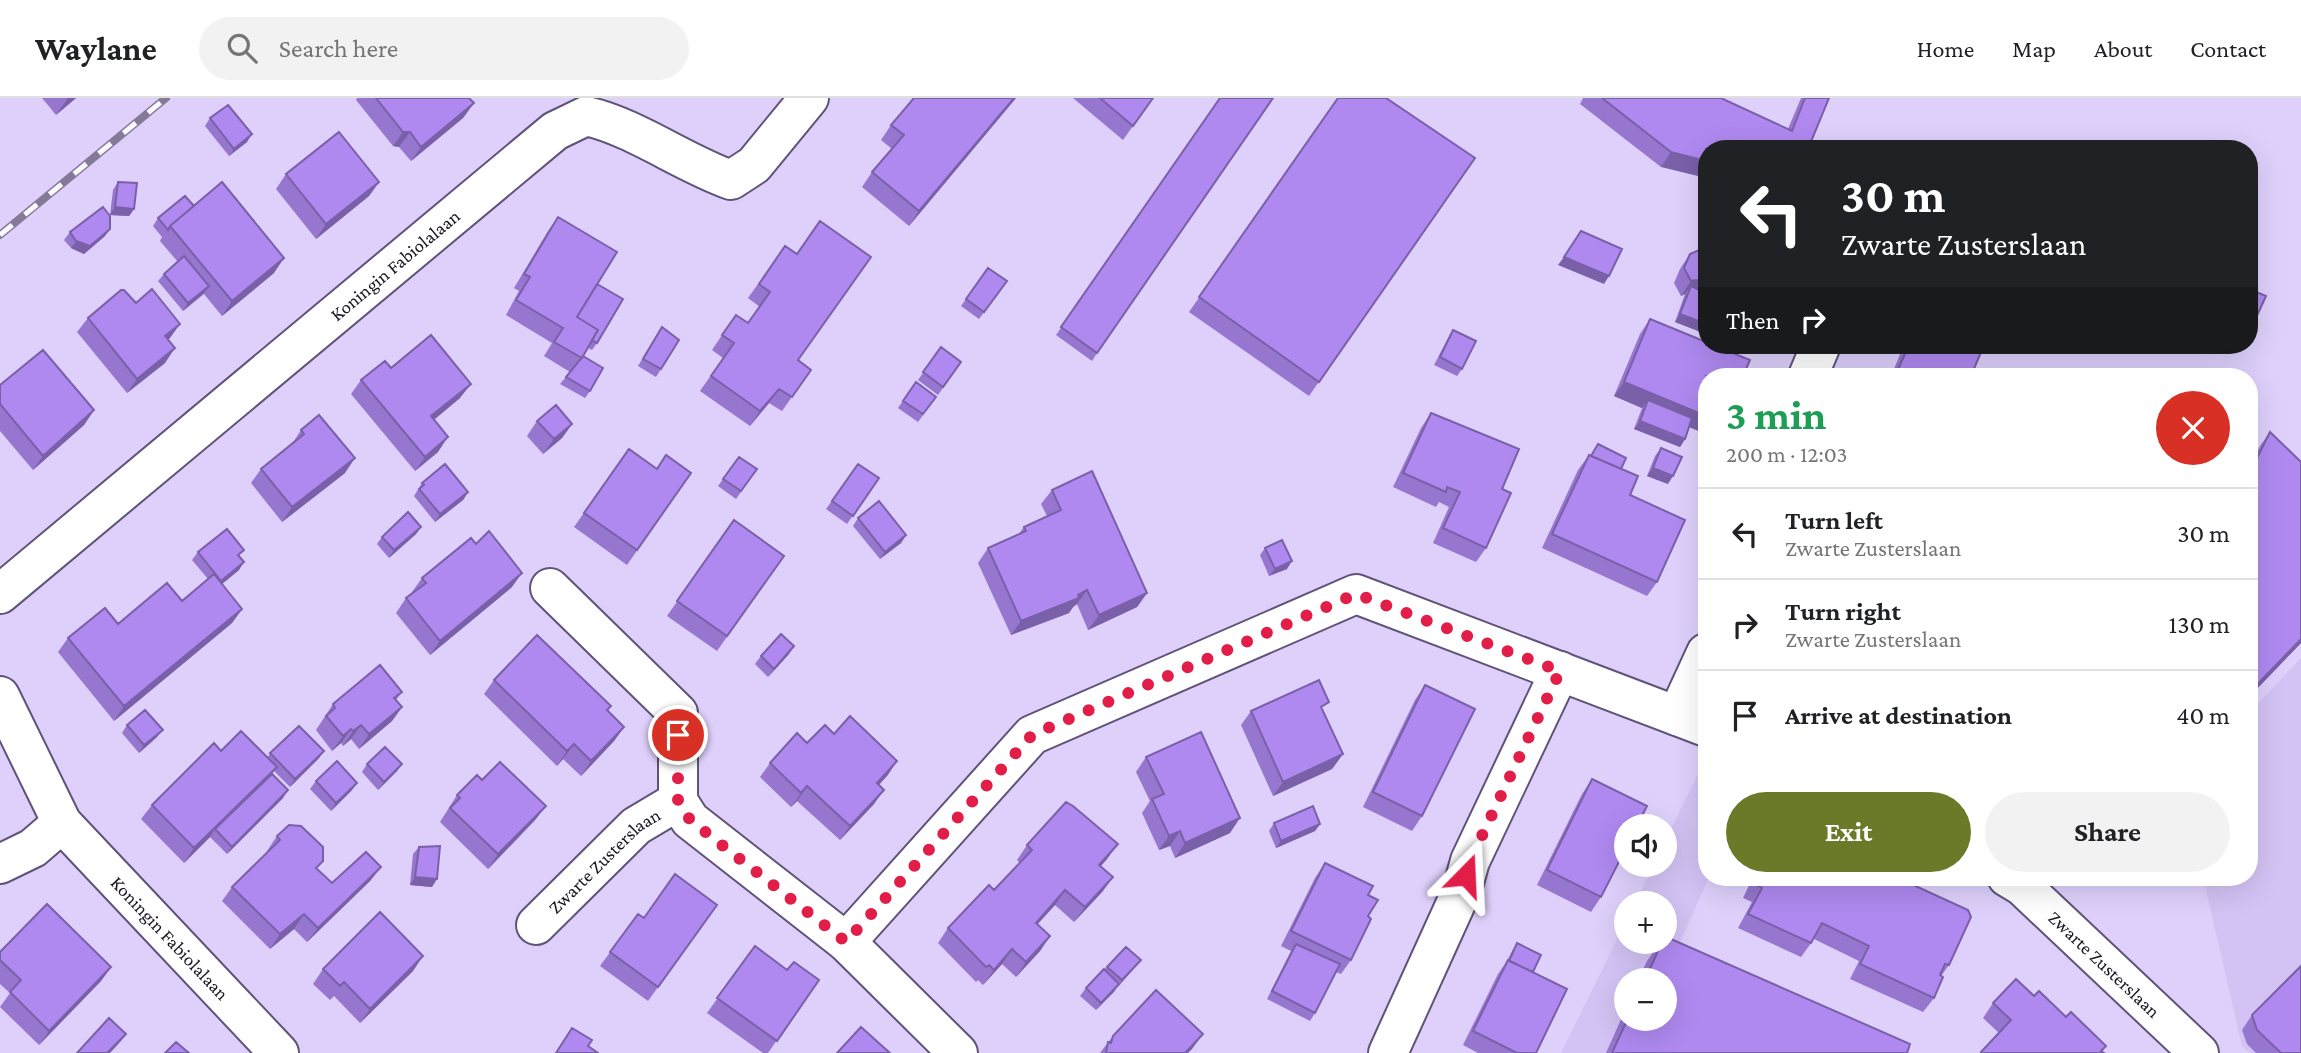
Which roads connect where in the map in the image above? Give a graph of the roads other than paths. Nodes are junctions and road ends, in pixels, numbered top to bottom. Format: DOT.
graph roads {
  1 [pos="809,98"];
  2 [pos="550,588"];
  3 [pos="0,594"];
  4 [pos="1560,671"];
  5 [pos="1698,692"];
  6 [pos="0,696"];
  7 [pos="1692,722"];
  8 [pos="678,800"];
  9 [pos="62,823"];
  10 [pos="0,864"];
  11 [pos="2022,886"];
  12 [pos="536,925"];
  13 [pos="846,942"];
  14 [pos="279,1053"];
  15 [pos="958,1053"];
  16 [pos="1388,1053"];
  17 [pos="2199,1053"];
  1 -- 3 [label="street, Koningin Fabiolalaan"];
  2 -- 8 [label="street, Zwarte Zusterslaan"];
  4 -- 7 [label="street"];
  4 -- 13 [label="street"];
  4 -- 16 [label="street"];
  5 -- 7 [label="street"];
  6 -- 9 [label="street, Koningin Fabiolalaan"];
  8 -- 12 [label="street, Zwarte Zusterslaan"];
  8 -- 13 [label="street, Zwarte Zusterslaan"];
  9 -- 10 [label="street"];
  9 -- 14 [label="street, Koningin Fabiolalaan"];
  11 -- 17 [label="street, Zwarte Zusterslaan"];
  13 -- 15 [label="street, Zwarte Zusterslaan"];
}
